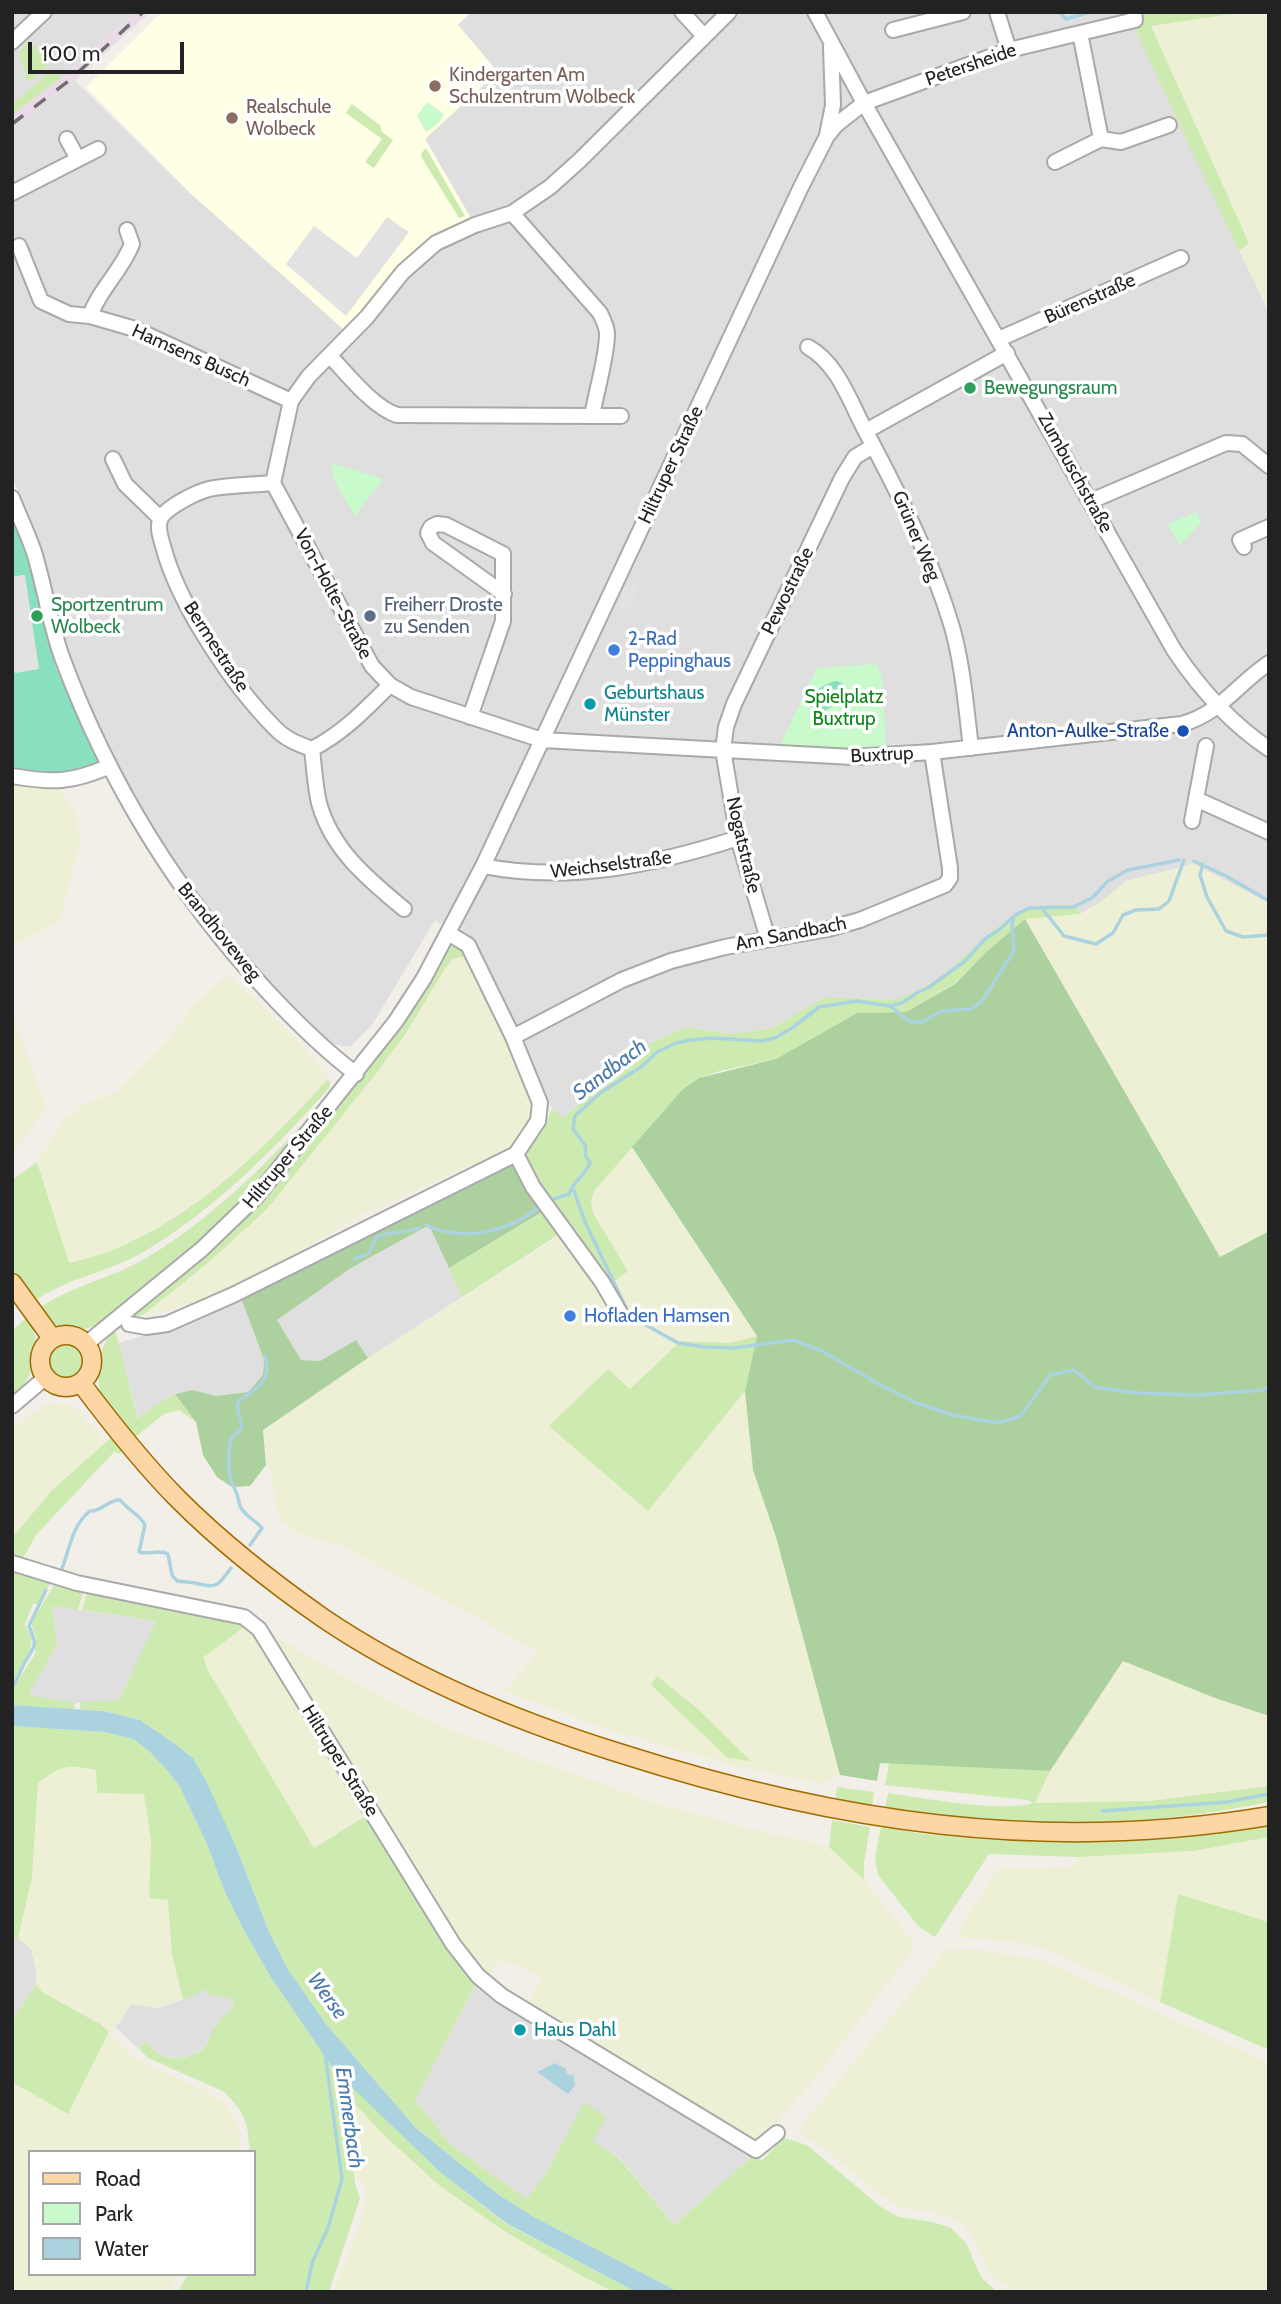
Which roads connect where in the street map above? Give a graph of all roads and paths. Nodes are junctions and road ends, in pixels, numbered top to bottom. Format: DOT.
graph roads {
  1 [pos="44,12"];
  2 [pos="682,12"];
  3 [pos="729,12"];
  4 [pos="815,12"];
  5 [pos="963,12"];
  6 [pos="998,12"];
  7 [pos="1135,16"];
  8 [pos="893,30"];
  9 [pos="1080,33"];
  10 [pos="704,36"];
  11 [pos="831,41"];
  12 [pos="12,42"];
  13 [pos="1009,50"];
  14 [pos="864,103"];
  15 [pos="1169,125"];
  16 [pos="827,136"];
  17 [pos="68,139"];
  18 [pos="1101,139"];
  19 [pos="98,149"];
  20 [pos="78,159"];
  21 [pos="1055,162"];
  22 [pos="12,193"];
  23 [pos="512,213"];
  24 [pos="127,230"];
  25 [pos="19,246"];
  26 [pos="1181,258"];
  27 [pos="90,316"];
  28 [pos="999,339"];
  29 [pos="807,347"];
  30 [pos="1007,353"];
  31 [pos="330,356"];
  32 [pos="290,401"];
  33 [pos="592,416"];
  34 [pos="621,416"];
  35 [pos="866,431"];
  36 [pos="873,446"];
  37 [pos="113,459"];
  38 [pos="1269,466"];
  39 [pos="273,483"];
  40 [pos="12,498"];
  41 [pos="1091,501"];
  42 [pos="160,518"];
  43 [pos="1269,527"];
  44 [pos="1244,547"];
  45 [pos="504,594"];
  46 [pos="1269,663"];
  47 [pos="390,685"];
  48 [pos="1218,708"];
  49 [pos="470,717"];
  50 [pos="542,740"];
  51 [pos="1206,746"];
  52 [pos="971,748"];
  53 [pos="312,749"];
  54 [pos="1269,749"];
  55 [pos="723,750"];
  56 [pos="932,752"];
  57 [pos="110,766"];
  58 [pos="12,776"];
  59 [pos="1196,799"];
  60 [pos="1192,821"];
  61 [pos="1269,832"];
  62 [pos="738,838"];
  63 [pos="482,866"];
  64 [pos="404,909"];
  65 [pos="448,933"];
  66 [pos="768,939"];
  67 [pos="513,1037"];
  68 [pos="356,1074"];
  69 [pos="516,1154"];
  70 [pos="12,1283"];
  71 [pos="619,1311"];
  72 [pos="129,1324"];
  73 [pos="52,1338"];
  74 [pos="86,1344"];
  75 [pos="45,1378"];
  76 [pos="81,1383"];
  77 [pos="12,1406"];
  78 [pos="12,1563"];
  79 [pos="1269,1816"];
  80 [pos="777,2133"];
  1 -- 12 [label="street"];
  2 -- 10 [label="street"];
  3 -- 10 [label="street"];
  4 -- 11 [label="street"];
  5 -- 8 [label="street"];
  6 -- 13 [label="street"];
  7 -- 9 [label="street, Petersheide"];
  9 -- 13 [label="street, Petersheide"];
  9 -- 18 [label="street"];
  10 -- 23 [label="street"];
  11 -- 14 [label="street"];
  11 -- 16 [label="street"];
  13 -- 14 [label="street, Petersheide"];
  14 -- 16 [label="street, Hiltruper Straße"];
  14 -- 28 [label="street, Zumbuschstraße"];
  15 -- 18 [label="street"];
  16 -- 50 [label="street, Hiltruper Straße"];
  17 -- 20 [label="street"];
  18 -- 21 [label="street"];
  19 -- 20 [label="street"];
  20 -- 22 [label="street"];
  23 -- 31 [label="street"];
  23 -- 33 [label="street"];
  24 -- 27 [label="street"];
  25 -- 27 [label="street, Hamsens Busch"];
  26 -- 28 [label="street, Bürenstraße"];
  27 -- 32 [label="street, Hamsens Busch"];
  28 -- 30 [label="street, Zumbuschstraße"];
  29 -- 35 [label="street, Grüner Weg"];
  30 -- 35 [label="street"];
  30 -- 41 [label="street, Zumbuschstraße"];
  31 -- 32 [label="street"];
  31 -- 33 [label="street"];
  32 -- 39 [label="street"];
  33 -- 34 [label="street"];
  35 -- 36 [label="street, Grüner Weg"];
  36 -- 52 [label="street, Grüner Weg"];
  36 -- 55 [label="street, Pewostraße"];
  37 -- 42 [label="street"];
  38 -- 41 [label="street"];
  39 -- 42 [label="street"];
  39 -- 47 [label="street, Von-Holte-Straße"];
  40 -- 57 [label="street, Brandhoveweg"];
  41 -- 48 [label="street, Zumbuschstraße"];
  42 -- 53 [label="street, Bermestraße"];
  43 -- 44 [label="street"];
  45 -- 45 [label="street"];
  45 -- 49 [label="street"];
  46 -- 48 [label="street"];
  47 -- 49 [label="street, Von-Holte-Straße"];
  47 -- 53 [label="street"];
  48 -- 52 [label="street, Buxtrup"];
  48 -- 54 [label="street, Zumbuschstraße"];
  49 -- 50 [label="street, Von-Holte-Straße"];
  50 -- 55 [label="street, Buxtrup"];
  50 -- 63 [label="street, Hiltruper Straße"];
  51 -- 59 [label="street"];
  52 -- 56 [label="street, Buxtrup"];
  53 -- 64 [label="street"];
  55 -- 56 [label="street, Buxtrup"];
  55 -- 62 [label="street, Nogatstraße"];
  56 -- 66 [label="street, Am Sandbach"];
  57 -- 58 [label="street"];
  57 -- 68 [label="street, Brandhoveweg"];
  59 -- 60 [label="street"];
  59 -- 61 [label="street"];
  62 -- 63 [label="street, Weichselstraße"];
  62 -- 66 [label="street, Nogatstraße"];
  63 -- 65 [label="street, Hiltruper Straße"];
  65 -- 67 [label="street"];
  65 -- 68 [label="street, Hiltruper Straße"];
  66 -- 67 [label="street, Am Sandbach"];
  67 -- 69 [label="street"];
  68 -- 74 [label="street, Hiltruper Straße"];
  69 -- 71 [label="street"];
  69 -- 72 [label="street"];
  70 -- 73 [label="main road"];
  73 -- 74 [label="main road"];
  73 -- 75 [label="main road"];
  74 -- 76 [label="main road"];
  75 -- 76 [label="main road"];
  75 -- 77 [label="street"];
  76 -- 79 [label="main road"];
  78 -- 80 [label="street, Hiltruper Straße"];
}
